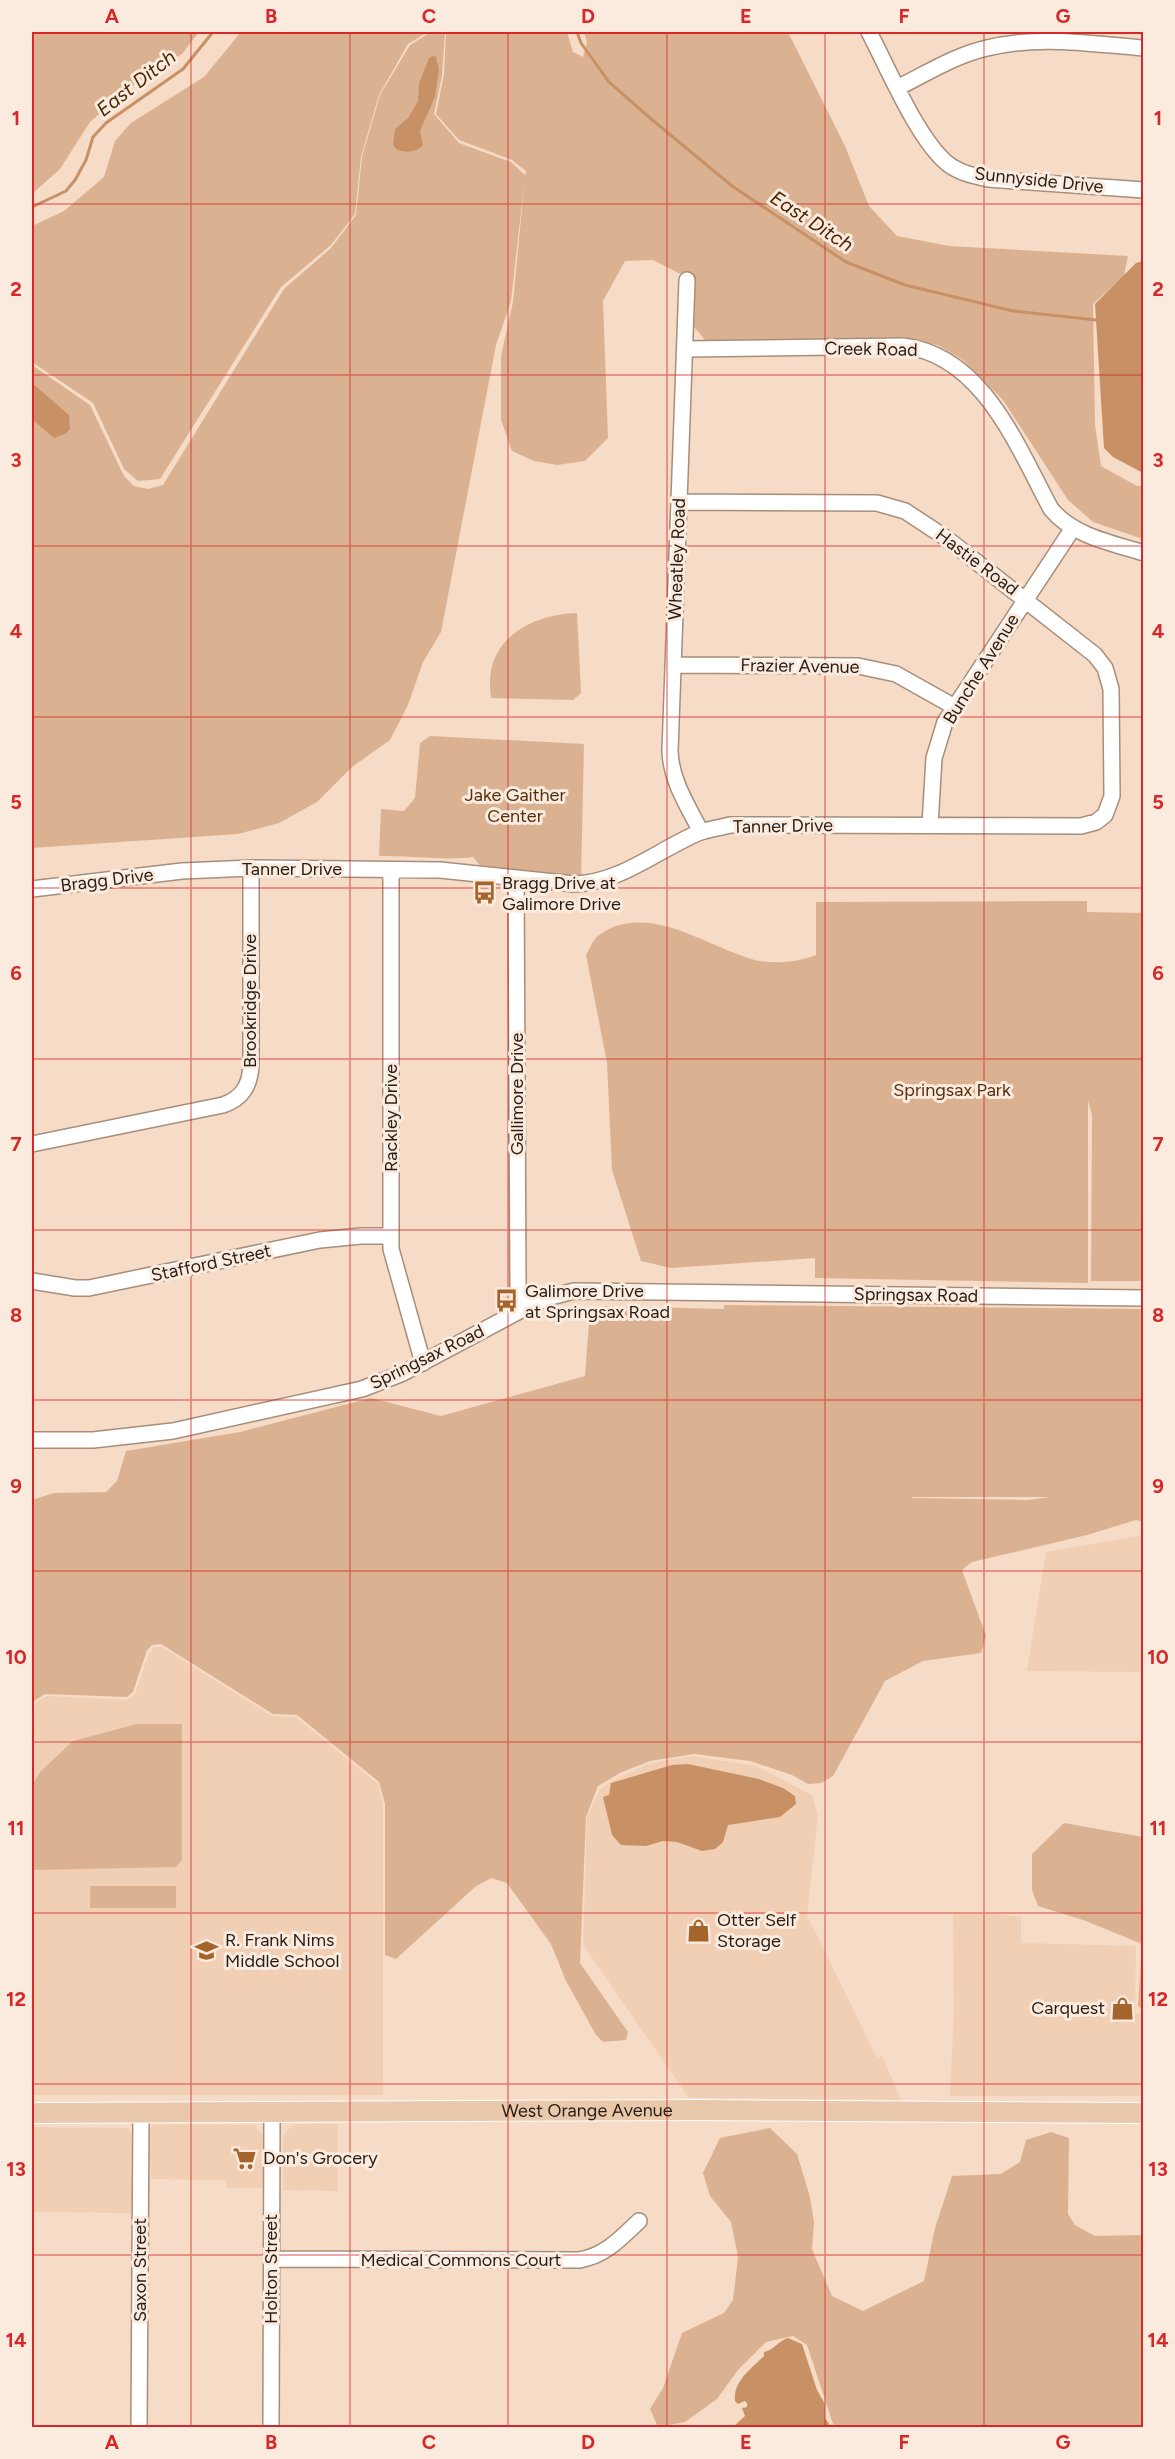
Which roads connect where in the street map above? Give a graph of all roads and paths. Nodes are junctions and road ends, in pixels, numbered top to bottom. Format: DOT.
graph roads {
  1 [pos="869,32"];
  2 [pos="1143,48"];
  3 [pos="898,87"];
  4 [pos="1143,190"];
  5 [pos="687,280"];
  6 [pos="684,349"];
  7 [pos="679,502"];
  8 [pos="1073,528"];
  9 [pos="1143,553"];
  10 [pos="1025,598"];
  11 [pos="673,665"];
  12 [pos="953,706"];
  13 [pos="1105,815"];
  14 [pos="930,825"];
  15 [pos="701,832"];
  16 [pos="251,868"];
  17 [pos="391,870"];
  18 [pos="182,871"];
  19 [pos="516,878"];
  20 [pos="32,889"];
  21 [pos="32,1144"];
  22 [pos="391,1236"];
  23 [pos="32,1281"];
  24 [pos="1143,1298"];
  25 [pos="525,1308"];
  26 [pos="423,1363"];
  27 [pos="32,1440"];
  28 [pos="272,2111"];
  29 [pos="141,2112"];
  30 [pos="32,2113"];
  31 [pos="1143,2113"];
  32 [pos="639,2221"];
  33 [pos="271,2259"];
  34 [pos="139,2427"];
  35 [pos="271,2427"];
  1 -- 3 [label="street, Sunnyside Drive"];
  2 -- 3 [label="street"];
  3 -- 4 [label="street, Sunnyside Drive"];
  5 -- 6 [label="street, Wheatley Road"];
  6 -- 7 [label="street, Wheatley Road"];
  6 -- 8 [label="street, Creek Road"];
  7 -- 10 [label="street, Hastie Road"];
  7 -- 11 [label="street, Wheatley Road"];
  8 -- 9 [label="street, Creek Road"];
  8 -- 10 [label="street, Bunche Avenue"];
  10 -- 12 [label="street, Bunche Avenue"];
  10 -- 13 [label="street, Hastie Road"];
  11 -- 12 [label="street, Frazier Avenue"];
  11 -- 15 [label="street, Wheatley Road"];
  12 -- 14 [label="street, Bunche Avenue"];
  13 -- 14 [label="street, Tanner Drive"];
  14 -- 15 [label="street, Tanner Drive"];
  15 -- 19 [label="street, Tanner Drive"];
  16 -- 17 [label="street, Tanner Drive"];
  16 -- 18 [label="street, Tanner Drive"];
  16 -- 21 [label="street, Brookridge Drive"];
  17 -- 19 [label="street, Tanner Drive"];
  17 -- 22 [label="street, Rackley Drive"];
  18 -- 20 [label="street, Bragg Drive"];
  19 -- 25 [label="street, Gallimore Drive"];
  22 -- 23 [label="street, Stafford Street"];
  22 -- 26 [label="street, Rackley Drive"];
  24 -- 25 [label="street, Springsax Road"];
  25 -- 26 [label="street, Springsax Road"];
  26 -- 27 [label="street, Springsax Road"];
  28 -- 29 [label="main road, West Orange Avenue"];
  28 -- 31 [label="main road, West Orange Avenue"];
  28 -- 33 [label="street, Holton Street"];
  29 -- 30 [label="main road, West Orange Avenue"];
  29 -- 34 [label="street, Saxon Street"];
  32 -- 33 [label="street, Medical Commons Court"];
  33 -- 35 [label="street, Holton Street"];
}
